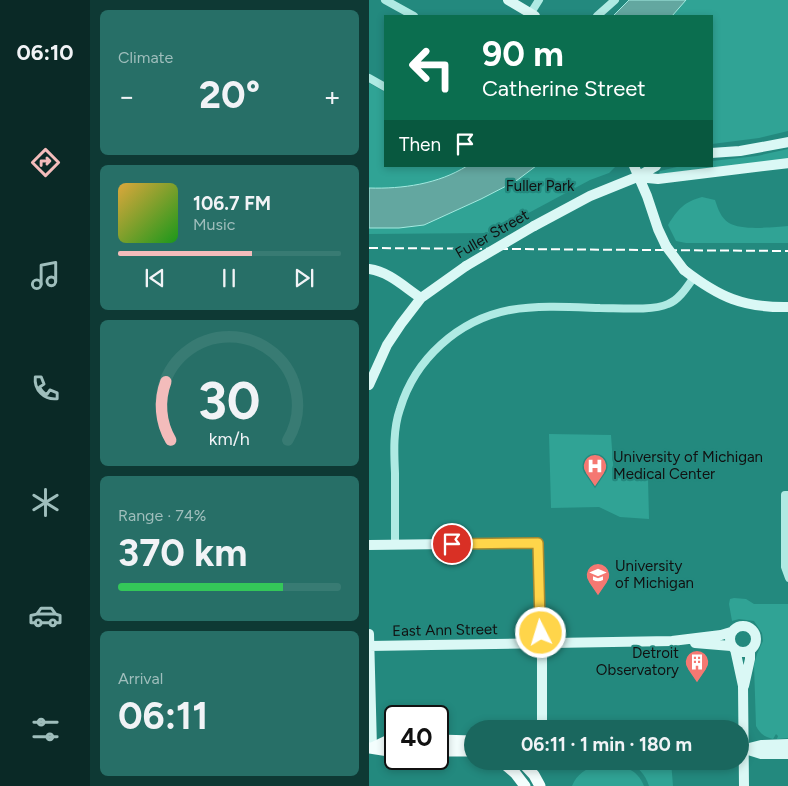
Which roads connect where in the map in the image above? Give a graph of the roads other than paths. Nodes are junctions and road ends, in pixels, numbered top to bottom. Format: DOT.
graph roads {
  1 [pos="385,0"];
  2 [pos="508,0"];
  3 [pos="539,0"];
  4 [pos="615,0"];
  5 [pos="412,15"];
  6 [pos="531,15"];
  7 [pos="598,15"];
  8 [pos="369,78"];
  9 [pos="384,86"];
  10 [pos="788,142"];
  11 [pos="713,153"];
  12 [pos="788,163"];
  13 [pos="633,167"];
  14 [pos="654,167"];
  15 [pos="637,177"];
  16 [pos="369,268"];
  17 [pos="694,277"];
  18 [pos="421,298"];
  19 [pos="788,308"];
  20 [pos="369,385"];
  21 [pos="788,495"];
  22 [pos="395,544"];
  23 [pos="369,545"];
  24 [pos="788,578"];
  25 [pos="731,632"];
  26 [pos="369,634"];
  27 [pos="671,641"];
  28 [pos="542,644"];
  29 [pos="369,646"];
  30 [pos="733,647"];
  31 [pos="750,650"];
  32 [pos="743,686"];
  33 [pos="542,720"];
  34 [pos="744,720"];
  35 [pos="449,740"];
  36 [pos="464,741"];
  37 [pos="384,742"];
  38 [pos="788,744"];
  39 [pos="371,748"];
  40 [pos="749,748"];
  41 [pos="749,750"];
  42 [pos="384,751"];
  43 [pos="449,751"];
  44 [pos="464,751"];
  45 [pos="788,754"];
  46 [pos="512,770"];
  47 [pos="530,770"];
  48 [pos="744,770"];
  49 [pos="525,786"];
  50 [pos="540,786"];
  51 [pos="744,786"];
  1 -- 5 [label="street"];
  2 -- 6 [label="street"];
  3 -- 6 [label="street"];
  4 -- 7 [label="street"];
  8 -- 9 [label="street"];
  10 -- 11 [label="street"];
  12 -- 15 [label="street"];
  13 -- 15 [label="street"];
  14 -- 15 [label="street, Fuller Street"];
  15 -- 17 [label="street, bridge"];
  15 -- 18 [label="street, Fuller Street, bridge"];
  16 -- 18 [label="street"];
  17 -- 19 [label="street"];
  17 -- 22 [label="street"];
  18 -- 20 [label="street, Fuller Street"];
  21 -- 24 [label="street"];
  22 -- 23 [label="street"];
  22 -- 28 [label="street"];
  25 -- 27 [label="street, East Ann Street"];
  25 -- 30 [label="street"];
  25 -- 31 [label="street"];
  26 -- 29 [label="street"];
  27 -- 28 [label="street, East Ann Street"];
  27 -- 30 [label="street, East Ann Street"];
  28 -- 29 [label="street, East Ann Street"];
  28 -- 33 [label="street"];
  29 -- 39 [label="street"];
  30 -- 31 [label="street"];
  30 -- 32 [label="street"];
  31 -- 32 [label="street"];
  32 -- 34 [label="street"];
  35 -- 36 [label="main road"];
  37 -- 39 [label="main road"];
  38 -- 40 [label="street"];
  39 -- 42 [label="main road"];
  41 -- 45 [label="street"];
  43 -- 44 [label="main road"];
  46 -- 49 [label="main road"];
  47 -- 50 [label="main road"];
  48 -- 51 [label="street"];
}
